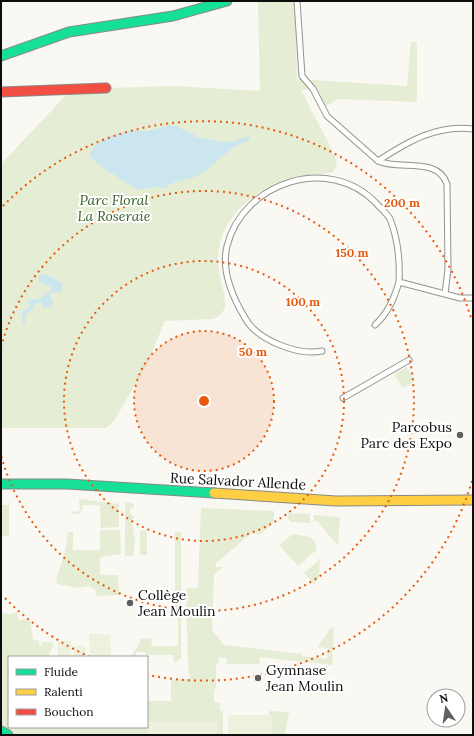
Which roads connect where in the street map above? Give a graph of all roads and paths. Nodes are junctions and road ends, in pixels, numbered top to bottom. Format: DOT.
graph roads {
  1 [pos="227,1"];
  2 [pos="297,1"];
  3 [pos="1,56"];
  4 [pos="106,88"];
  5 [pos="1,92"];
  6 [pos="473,129"];
  7 [pos="378,161"];
  8 [pos="399,282"];
  9 [pos="445,294"];
  10 [pos="473,298"];
  11 [pos="375,325"];
  12 [pos="322,351"];
  13 [pos="409,360"];
  14 [pos="343,398"];
  15 [pos="1,484"];
  16 [pos="473,500"];
  17 [pos="1,731"];
  18 [pos="8,735"];
  1 -- 3 [label="street"];
  2 -- 7 [label="lane"];
  4 -- 5 [label="street"];
  6 -- 7 [label="lane"];
  7 -- 9 [label="lane"];
  8 -- 9 [label="lane"];
  8 -- 11 [label="lane"];
  8 -- 12 [label="lane"];
  9 -- 10 [label="lane"];
  13 -- 14 [label="lane"];
  15 -- 16 [label="street, Rue Salvador Allende"];
  17 -- 18 [label="street"];
}
